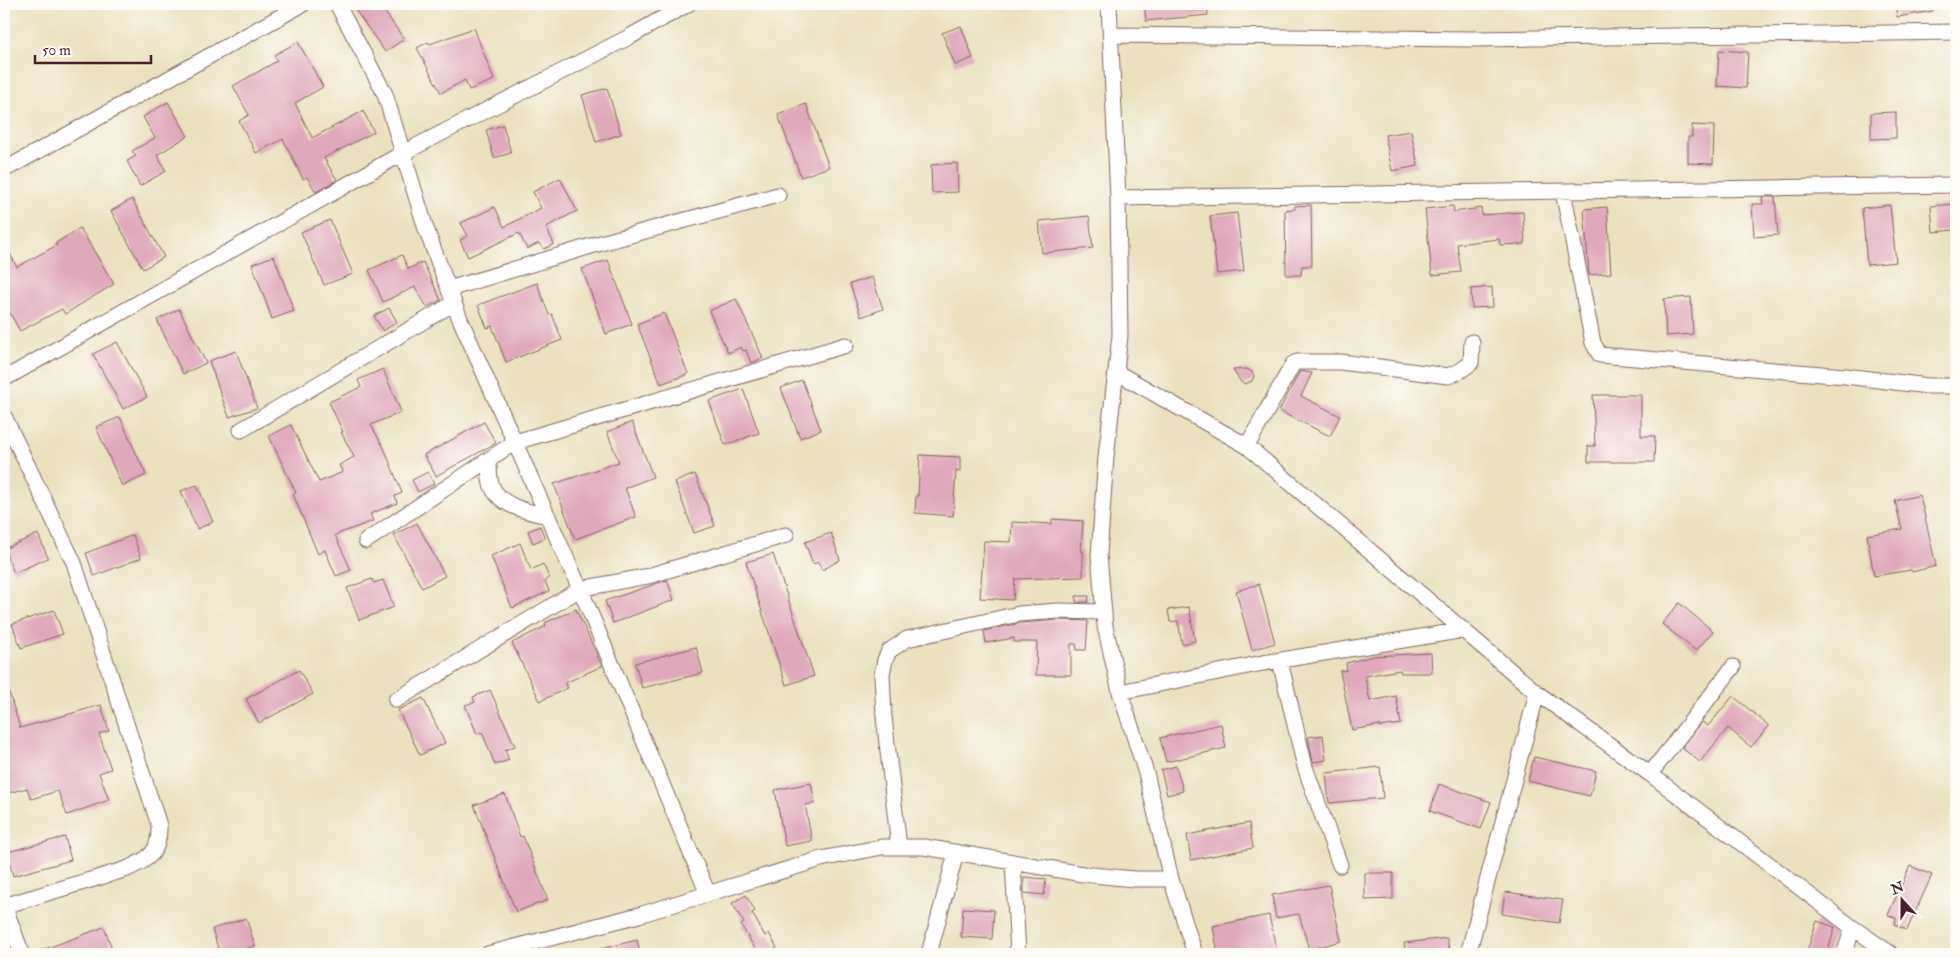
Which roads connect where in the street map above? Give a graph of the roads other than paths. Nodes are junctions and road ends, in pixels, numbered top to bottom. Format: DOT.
graph roads {
  1 [pos="303,4"];
  2 [pos="337,4"];
  3 [pos="688,4"];
  4 [pos="1109,4"];
  5 [pos="1956,32"];
  6 [pos="1111,35"];
  7 [pos="403,153"];
  8 [pos="4,170"];
  9 [pos="1956,185"];
  10 [pos="1563,191"];
  11 [pos="778,195"];
  12 [pos="1118,198"];
  13 [pos="452,296"];
  14 [pos="1472,342"];
  15 [pos="846,345"];
  16 [pos="1116,372"];
  17 [pos="4,379"];
  18 [pos="1956,386"];
  19 [pos="4,416"];
  20 [pos="241,430"];
  21 [pos="515,442"];
  22 [pos="1247,446"];
  23 [pos="488,460"];
  24 [pos="548,516"];
  25 [pos="786,535"];
  26 [pos="366,541"];
  27 [pos="580,589"];
  28 [pos="1104,612"];
  29 [pos="1464,630"];
  30 [pos="1280,661"];
  31 [pos="1733,666"];
  32 [pos="1120,692"];
  33 [pos="1537,693"];
  34 [pos="396,700"];
  35 [pos="1650,774"];
  36 [pos="899,847"];
  37 [pos="956,853"];
  38 [pos="1013,863"];
  39 [pos="1340,865"];
  40 [pos="1171,879"];
  41 [pos="708,894"];
  42 [pos="4,906"];
  43 [pos="1852,928"];
  44 [pos="22,954"];
  45 [pos="488,954"];
  46 [pos="929,954"];
  47 [pos="1018,954"];
  48 [pos="1195,954"];
  49 [pos="1468,954"];
  50 [pos="1844,954"];
  51 [pos="1891,954"];
  1 -- 8 [label="street"];
  2 -- 7 [label="street"];
  3 -- 7 [label="street"];
  4 -- 6 [label="street"];
  5 -- 6 [label="street"];
  6 -- 12 [label="street"];
  7 -- 13 [label="street"];
  7 -- 17 [label="street"];
  9 -- 10 [label="street"];
  10 -- 12 [label="street"];
  10 -- 18 [label="street"];
  11 -- 13 [label="street"];
  12 -- 16 [label="street"];
  13 -- 20 [label="street"];
  13 -- 21 [label="street"];
  14 -- 22 [label="street"];
  15 -- 21 [label="street"];
  16 -- 22 [label="street"];
  16 -- 28 [label="street"];
  19 -- 42 [label="street"];
  21 -- 23 [label="street"];
  21 -- 24 [label="street"];
  22 -- 29 [label="street"];
  23 -- 24 [label="street"];
  23 -- 26 [label="street"];
  24 -- 27 [label="street"];
  25 -- 27 [label="street"];
  27 -- 34 [label="street"];
  27 -- 41 [label="street"];
  28 -- 32 [label="street"];
  28 -- 36 [label="street"];
  29 -- 30 [label="street"];
  29 -- 33 [label="street"];
  30 -- 32 [label="street"];
  30 -- 39 [label="street"];
  31 -- 35 [label="street"];
  32 -- 40 [label="street"];
  33 -- 35 [label="street"];
  33 -- 49 [label="street"];
  35 -- 43 [label="street"];
  36 -- 37 [label="street"];
  36 -- 41 [label="street"];
  37 -- 38 [label="street"];
  37 -- 46 [label="street"];
  38 -- 40 [label="street"];
  38 -- 47 [label="street"];
  40 -- 48 [label="street"];
  41 -- 45 [label="street"];
  42 -- 44 [label="street"];
  43 -- 50 [label="street"];
  43 -- 51 [label="street"];
}
